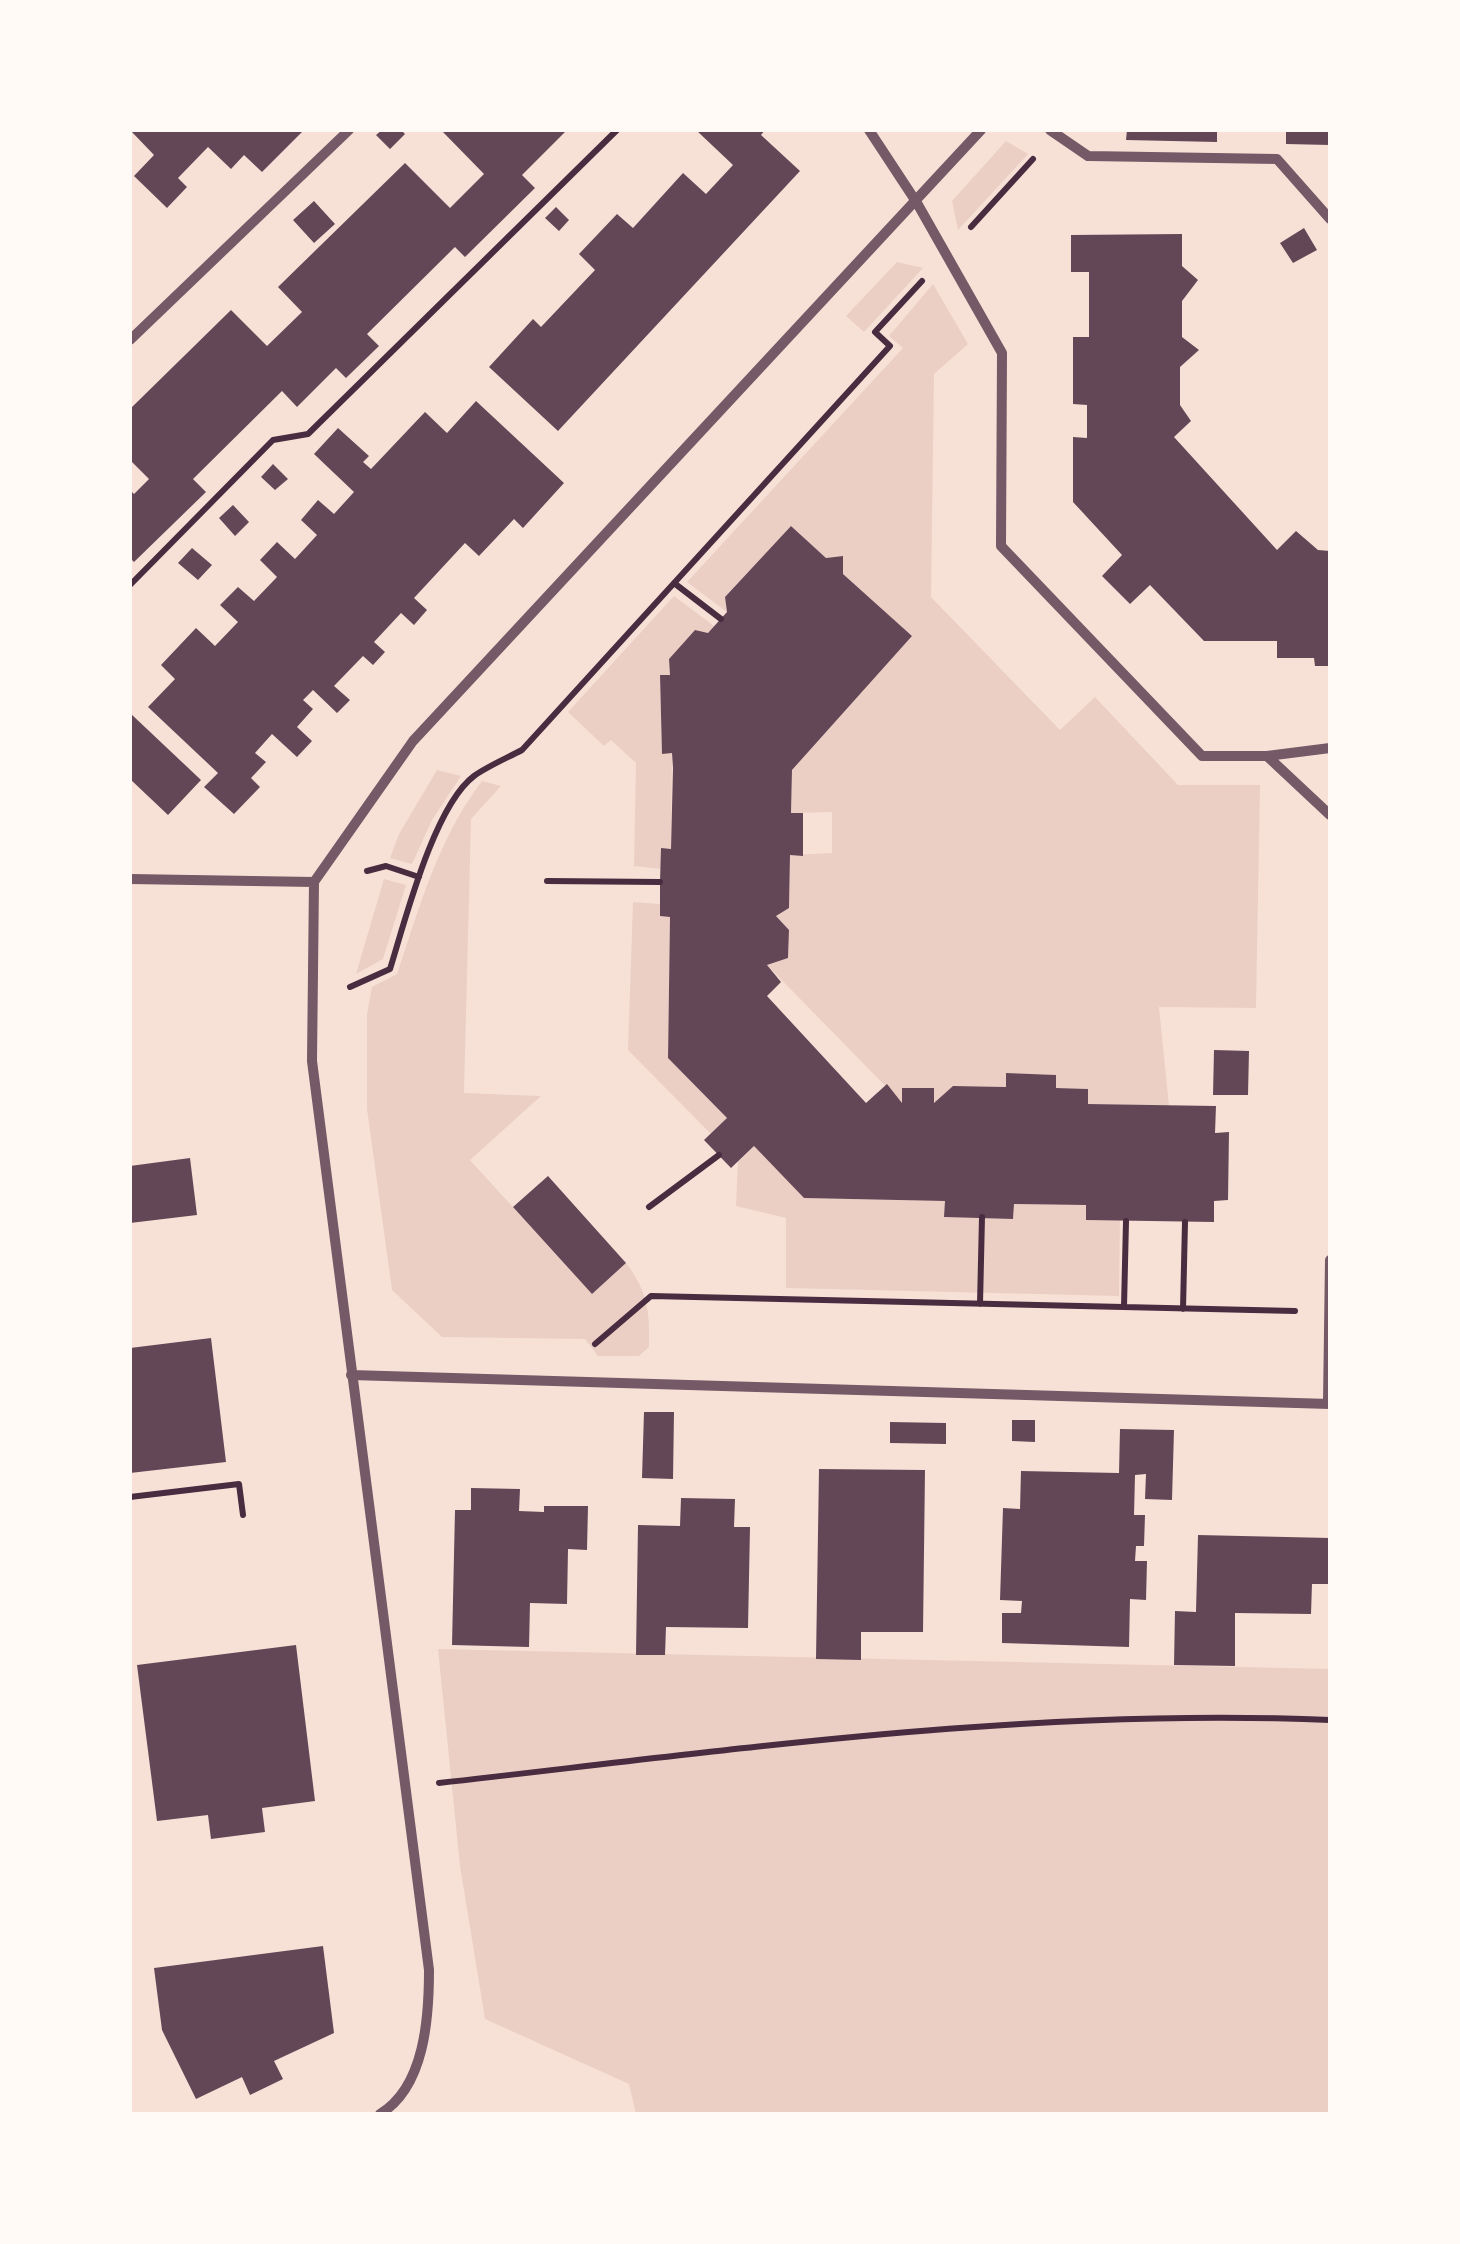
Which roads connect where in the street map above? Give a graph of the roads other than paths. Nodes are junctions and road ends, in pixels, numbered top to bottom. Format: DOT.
graph roads {
  1 [pos="348,130"];
  2 [pos="869,130"];
  3 [pos="981,130"];
  4 [pos="1053,132"];
  5 [pos="917,204"];
  6 [pos="1330,219"];
  7 [pos="130,340"];
  8 [pos="1330,748"];
  9 [pos="1267,756"];
  10 [pos="1330,815"];
  11 [pos="130,879"];
  12 [pos="314,882"];
  13 [pos="1330,1260"];
  14 [pos="1330,1290"];
  15 [pos="350,1375"];
  16 [pos="1329,1403"];
  17 [pos="380,2114"];
  1 -- 7 [label="street"];
  2 -- 5 [label="street"];
  3 -- 5 [label="street"];
  4 -- 6 [label="street"];
  5 -- 9 [label="street"];
  5 -- 12 [label="street"];
  8 -- 9 [label="street"];
  9 -- 10 [label="street"];
  11 -- 12 [label="street"];
  12 -- 15 [label="street"];
  13 -- 14 [label="street"];
  14 -- 16 [label="street"];
  15 -- 16 [label="street"];
  15 -- 17 [label="street"];
}
